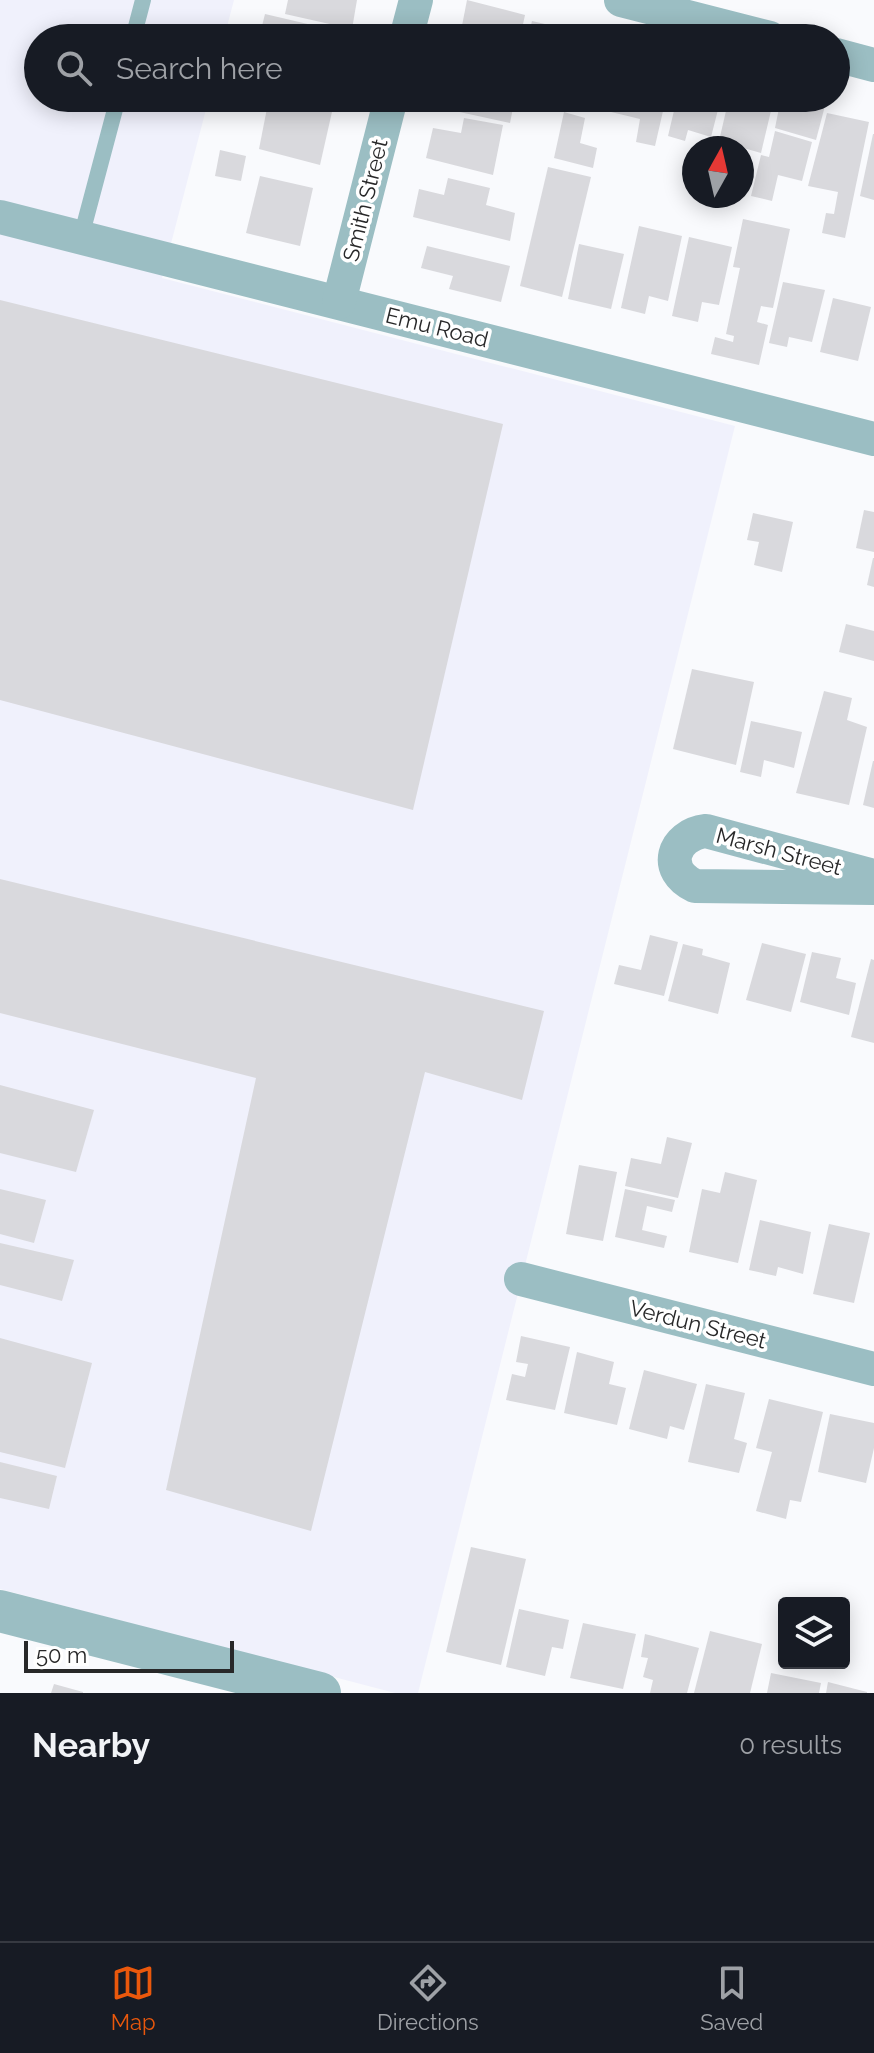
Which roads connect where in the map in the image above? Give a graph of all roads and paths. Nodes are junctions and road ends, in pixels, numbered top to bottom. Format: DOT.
graph roads {
  1 [pos="143,0"];
  2 [pos="416,0"];
  3 [pos="621,0"];
  4 [pos="137,24"];
  5 [pos="410,24"];
  6 [pos="715,24"];
  7 [pos="850,59"];
  8 [pos="874,65"];
  9 [pos="114,112"];
  10 [pos="387,112"];
  11 [pos="0,217"];
  12 [pos="81,237"];
  13 [pos="339,302"];
  14 [pos="874,439"];
  15 [pos="874,876"];
  16 [pos="874,888"];
  17 [pos="521,1279"];
  18 [pos="874,1369"];
  19 [pos="0,1611"];
  20 [pos="222,1681"];
  21 [pos="320,1693"];
  1 -- 4 [label="lane"];
  2 -- 5 [label="street"];
  3 -- 6 [label="street"];
  7 -- 8 [label="street"];
  9 -- 12 [label="lane"];
  10 -- 13 [label="street, Smith Street"];
  11 -- 12 [label="street, Emu Road"];
  12 -- 13 [label="street, Emu Road"];
  13 -- 14 [label="street, Emu Road"];
  15 -- 16 [label="street, Marsh Street"];
  17 -- 18 [label="street, Verdun Street"];
  19 -- 20 [label="street"];
  20 -- 21 [label="street"];
}
